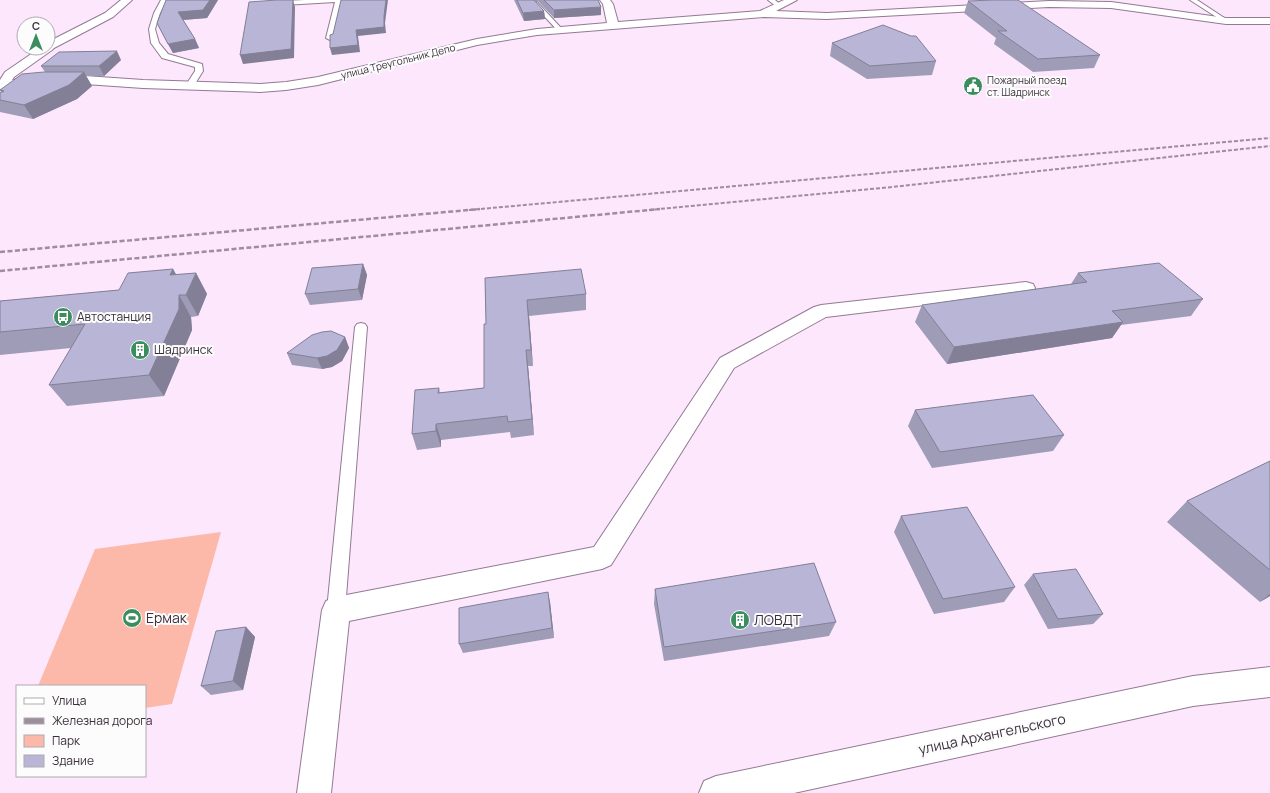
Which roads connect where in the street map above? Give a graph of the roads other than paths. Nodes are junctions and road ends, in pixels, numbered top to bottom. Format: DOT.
graph roads {
  1 [pos="128,0"];
  2 [pos="164,0"];
  3 [pos="339,0"];
  4 [pos="605,0"];
  5 [pos="792,0"];
  6 [pos="1193,0"];
  7 [pos="535,2"];
  8 [pos="284,3"];
  9 [pos="775,3"];
  10 [pos="762,14"];
  11 [pos="1224,19"];
  12 [pos="1270,21"];
  13 [pos="612,26"];
  14 [pos="560,30"];
  15 [pos="330,38"];
  16 [pos="56,43"];
  17 [pos="23,56"];
  18 [pos="35,56"];
  19 [pos="7,62"];
  20 [pos="2,84"];
  21 [pos="190,86"];
  22 [pos="1026,288"];
  23 [pos="361,327"];
  24 [pos="336,610"];
  25 [pos="1270,682"];
  26 [pos="314,793"];
  27 [pos="716,793"];
  1 -- 16 [label="street"];
  2 -- 21 [label="lane"];
  3 -- 8 [label="lane"];
  3 -- 15 [label="lane"];
  4 -- 13 [label="street"];
  5 -- 9 [label="street, улица Треугольник Депо"];
  6 -- 11 [label="lane"];
  7 -- 14 [label="lane"];
  9 -- 10 [label="street, улица Треугольник Депо"];
  10 -- 12 [label="street"];
  10 -- 13 [label="street, улица Треугольник Депо"];
  13 -- 14 [label="street, улица Треугольник Депо"];
  14 -- 21 [label="street, улица Треугольник Депо"];
  17 -- 19 [label="street"];
  18 -- 20 [label="street"];
  20 -- 21 [label="street, улица Треугольник Депо"];
  22 -- 24 [label="street"];
  23 -- 24 [label="lane"];
  24 -- 26 [label="street"];
  25 -- 27 [label="street, улица Архангельского"];
}
